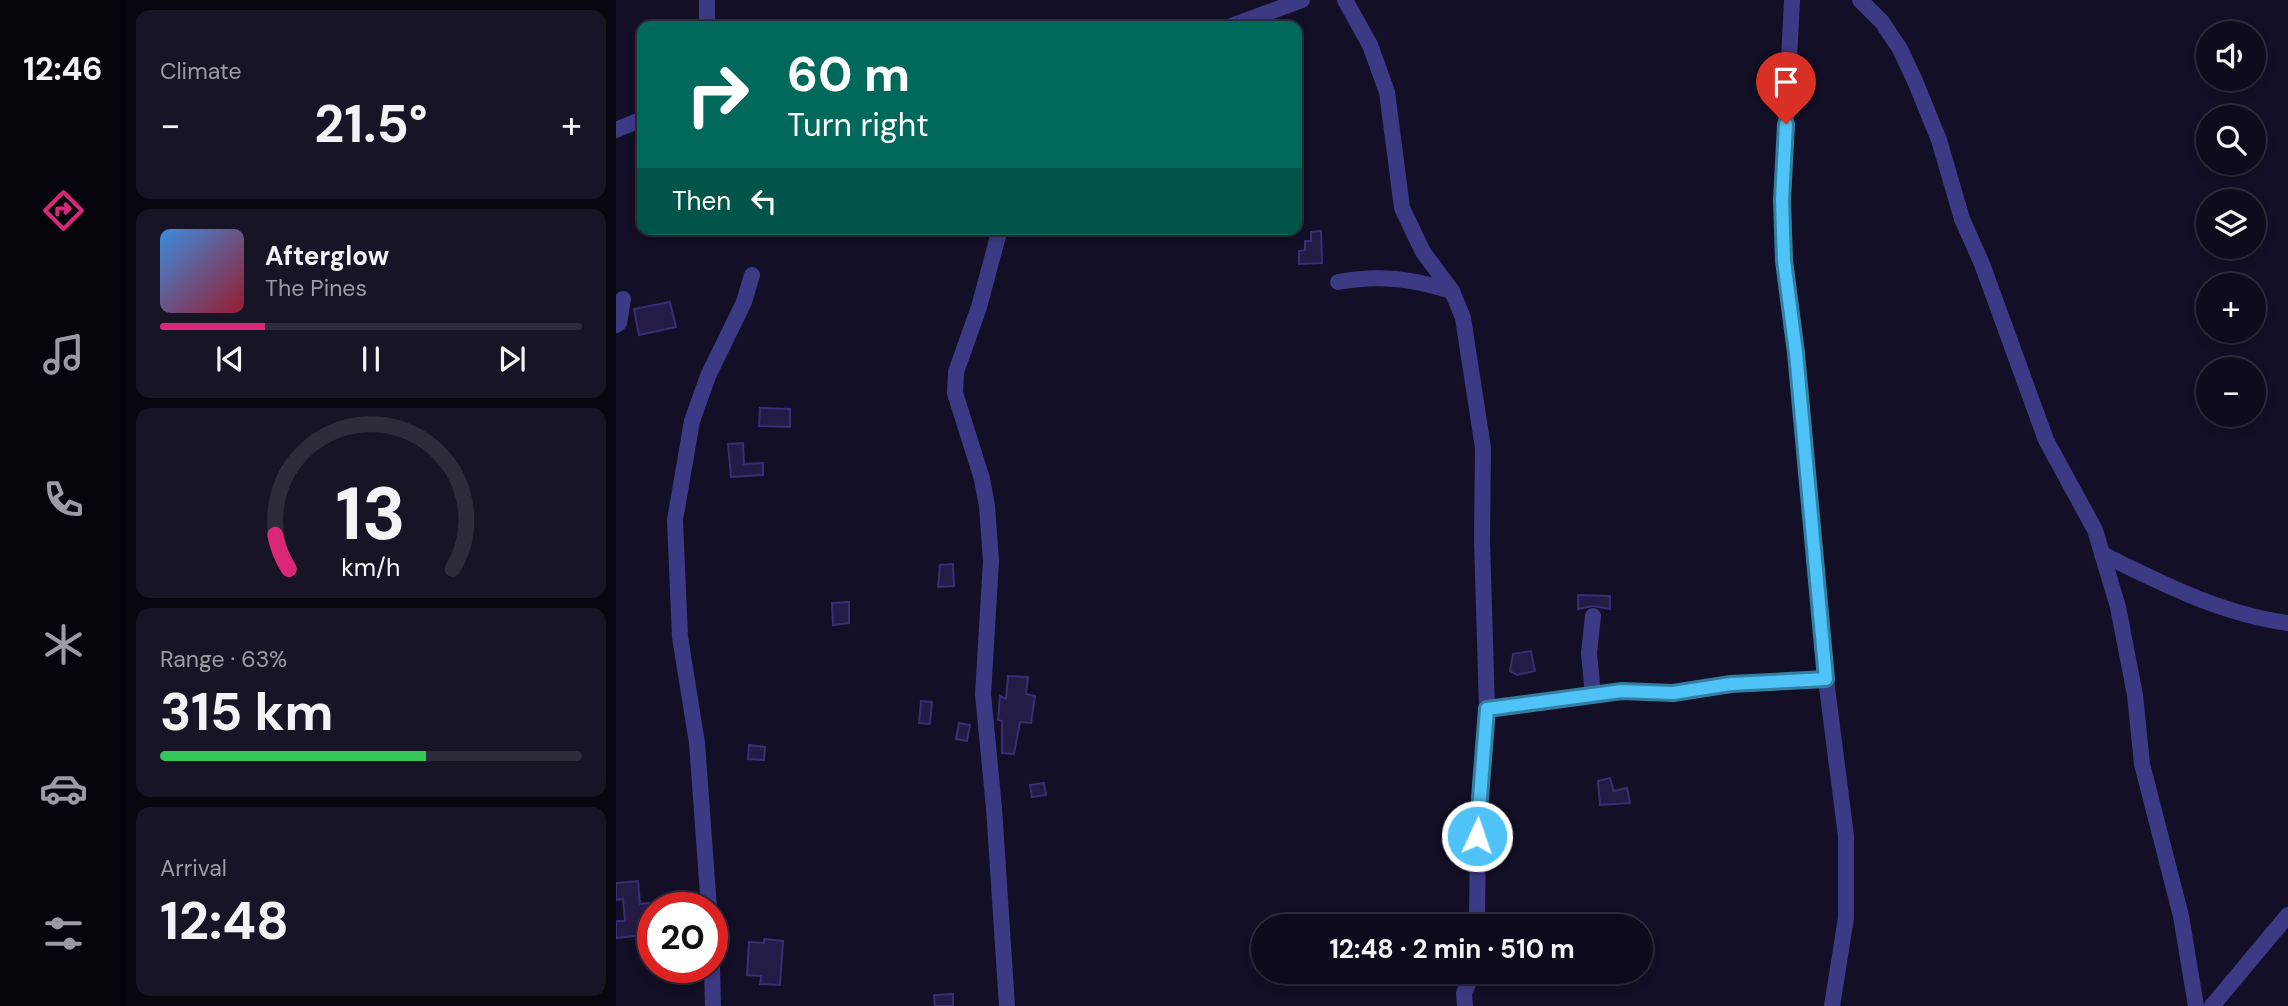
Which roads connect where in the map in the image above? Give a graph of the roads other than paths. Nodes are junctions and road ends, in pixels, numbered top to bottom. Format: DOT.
graph roads {
  1 [pos="707,0"];
  2 [pos="1302,0"];
  3 [pos="1345,0"];
  4 [pos="1792,0"];
  5 [pos="1860,0"];
  6 [pos="707,21"];
  7 [pos="1245,21"];
  8 [pos="637,121"];
  9 [pos="616,130"];
  10 [pos="998,235"];
  11 [pos="751,275"];
  12 [pos="1338,282"];
  13 [pos="1452,291"];
  14 [pos="623,299"];
  15 [pos="616,325"];
  16 [pos="2102,554"];
  17 [pos="1593,616"];
  18 [pos="2288,623"];
  19 [pos="1826,679"];
  20 [pos="1593,695"];
  21 [pos="1487,709"];
  22 [pos="708,892"];
  23 [pos="1477,914"];
  24 [pos="2288,915"];
  25 [pos="712,983"];
  26 [pos="1467,984"];
  27 [pos="712,1006"];
  28 [pos="1007,1006"];
  29 [pos="1465,1006"];
  30 [pos="1832,1006"];
  31 [pos="2196,1006"];
  32 [pos="2212,1006"];
  1 -- 6 [label="street"];
  2 -- 7 [label="street"];
  3 -- 13 [label="street"];
  4 -- 19 [label="street"];
  5 -- 16 [label="street"];
  8 -- 9 [label="street"];
  10 -- 28 [label="street"];
  11 -- 22 [label="street"];
  12 -- 13 [label="street"];
  13 -- 21 [label="street"];
  14 -- 15 [label="street"];
  16 -- 18 [label="street"];
  16 -- 31 [label="street"];
  17 -- 20 [label="street"];
  19 -- 20 [label="street"];
  19 -- 30 [label="street"];
  20 -- 21 [label="street"];
  21 -- 23 [label="street"];
  24 -- 32 [label="street"];
  25 -- 27 [label="street"];
  26 -- 29 [label="street"];
}
